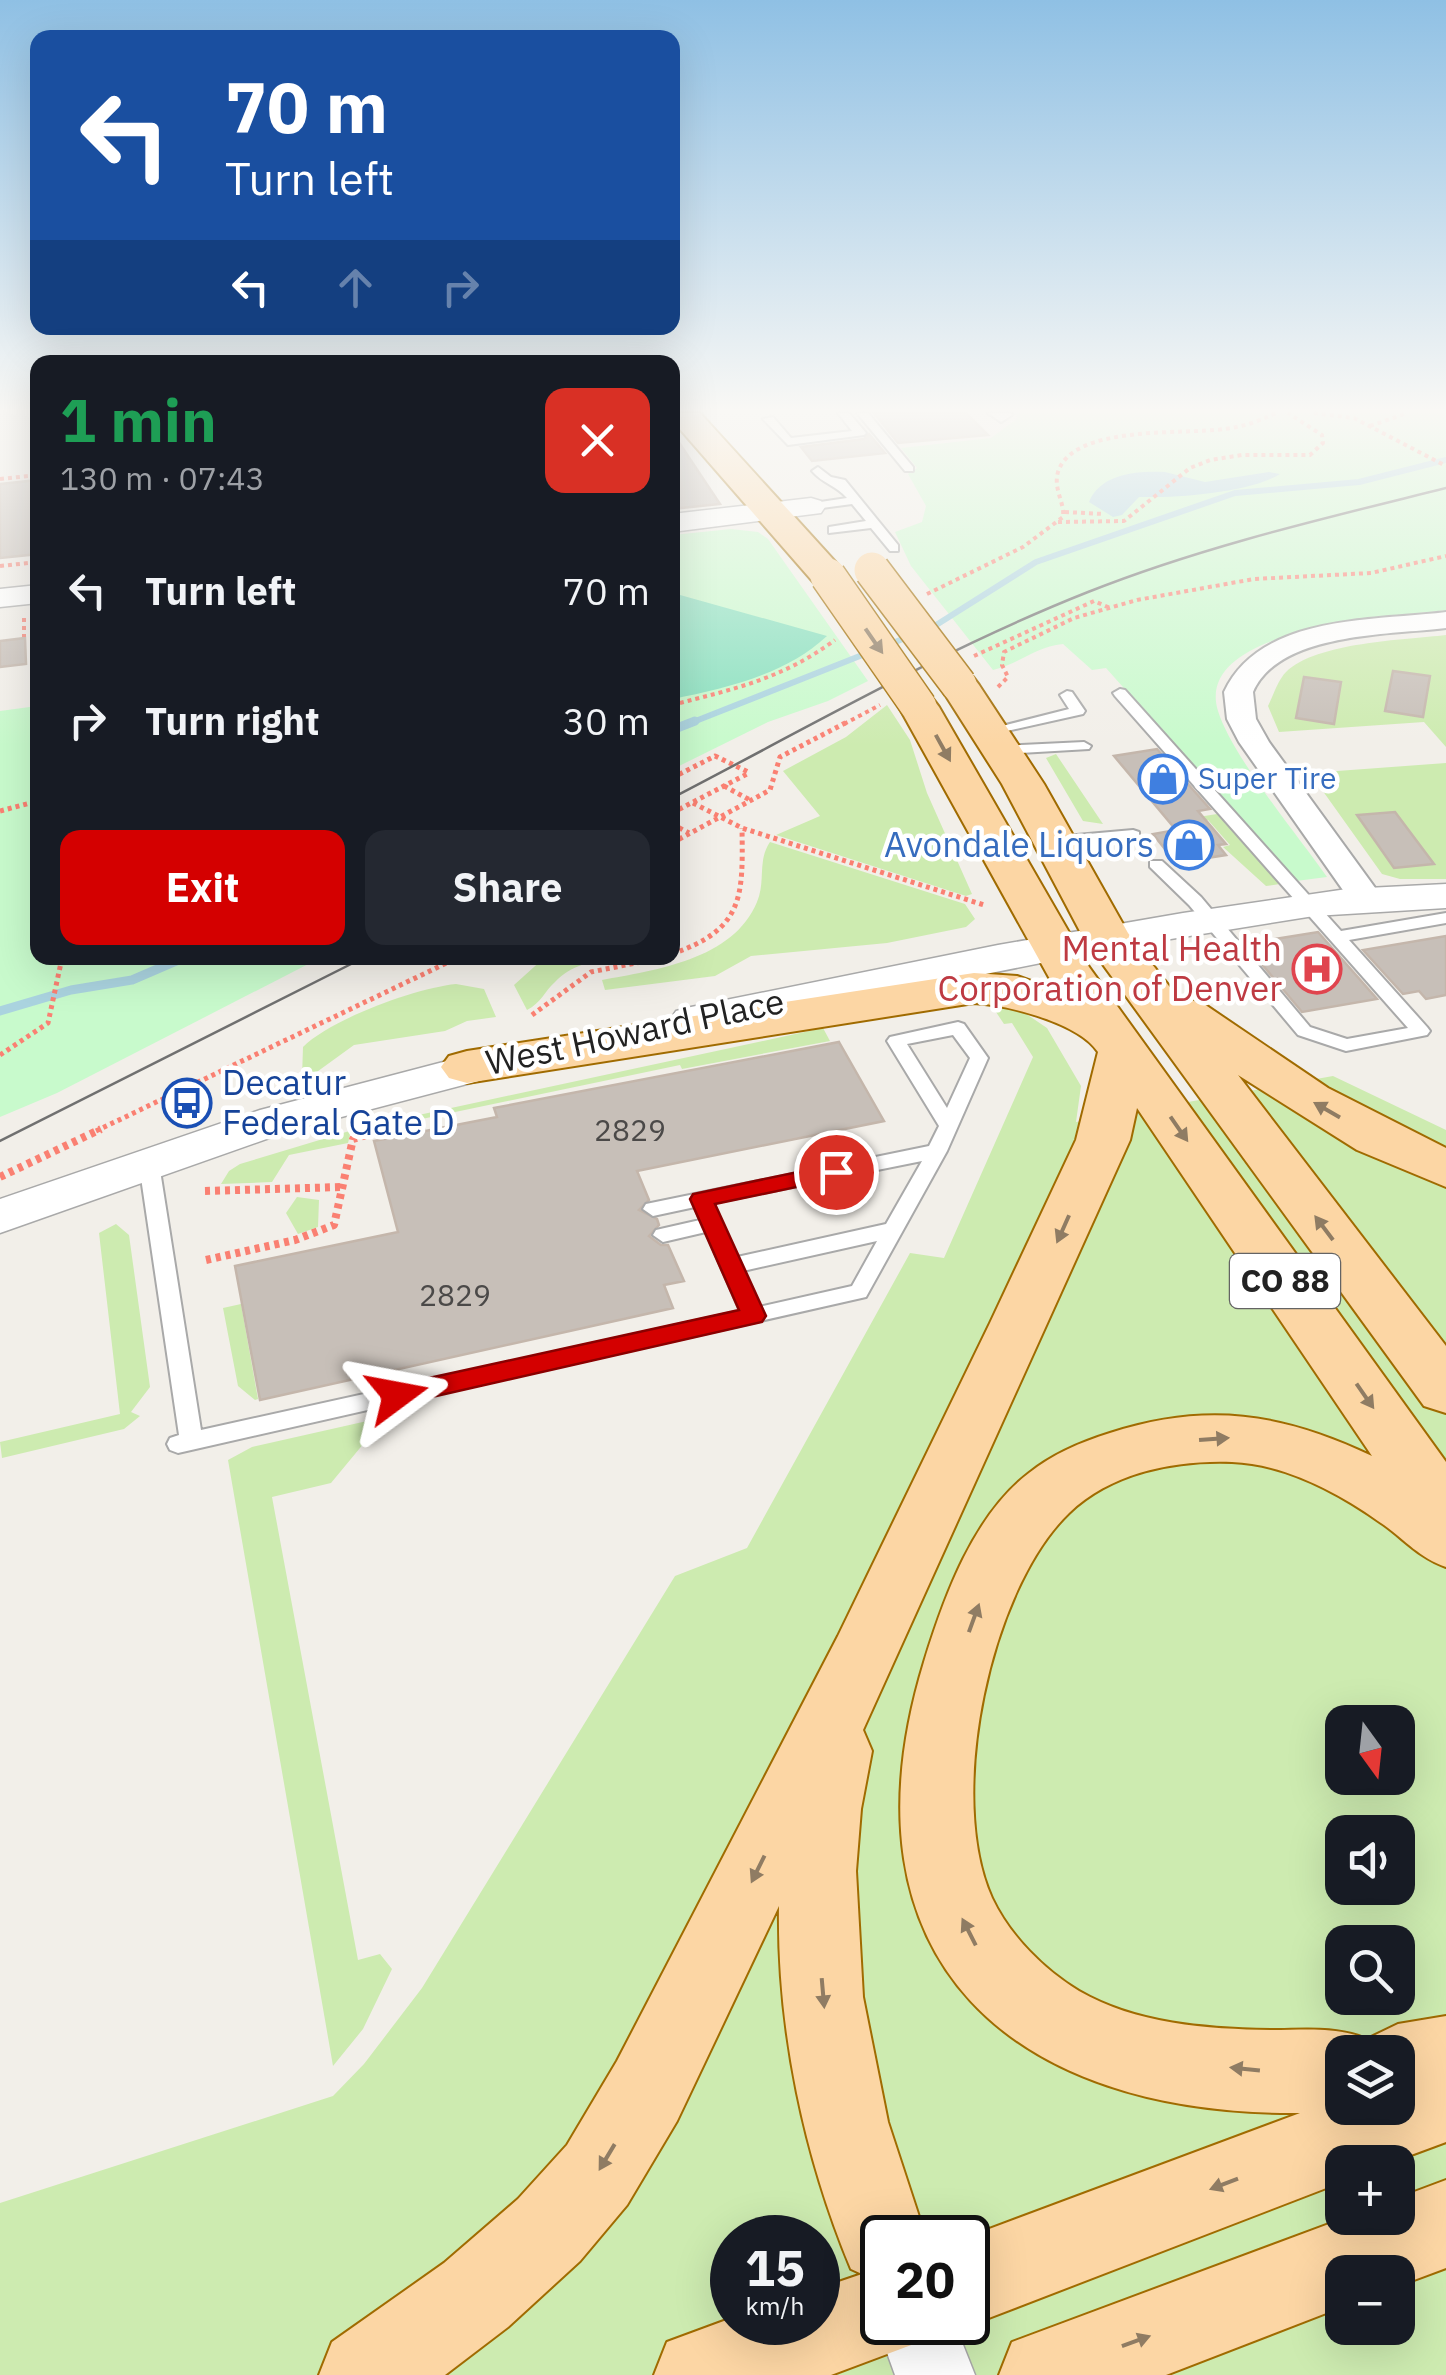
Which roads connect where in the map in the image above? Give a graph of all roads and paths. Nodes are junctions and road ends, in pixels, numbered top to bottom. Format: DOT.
graph roads {
  1 [pos="784,524"];
  2 [pos="830,524"];
  3 [pos="874,524"];
  4 [pos="1054,524"];
  5 [pos="1446,556"];
  6 [pos="883,560"];
  7 [pos="30,563"];
  8 [pos="0,566"];
  9 [pos="30,595"];
  10 [pos="0,598"];
  11 [pos="914,600"];
  12 [pos="1446,620"];
  13 [pos="842,636"];
  14 [pos="979,686"];
  15 [pos="1120,693"];
  16 [pos="1067,695"];
  17 [pos="680,703"];
  18 [pos="996,741"];
  19 [pos="1084,746"];
  20 [pos="680,774"];
  21 [pos="724,786"];
  22 [pos="752,800"];
  23 [pos="693,802"];
  24 [pos="30,803"];
  25 [pos="680,809"];
  26 [pos="0,811"];
  27 [pos="680,828"];
  28 [pos="742,828"];
  29 [pos="690,833"];
  30 [pos="1133,836"];
  31 [pos="1054,842"];
  32 [pos="1156,864"];
  33 [pos="1364,896"];
  34 [pos="1446,896"];
  35 [pos="984,905"];
  36 [pos="1309,905"];
  37 [pos="1446,918"];
  38 [pos="1210,920"];
  39 [pos="1107,937"];
  40 [pos="1338,937"];
  41 [pos="1052,946"];
  42 [pos="680,950"];
  43 [pos="60,965"];
  44 [pos="443,965"];
  45 [pos="626,965"];
  46 [pos="56,980"];
  47 [pos="1138,981"];
  48 [pos="54,1007"];
  49 [pos="532,1015"];
  50 [pos="1117,1040"];
  51 [pos="0,1055"];
  52 [pos="467,1068"];
  53 [pos="369,1122"];
  54 [pos="948,1126"];
  55 [pos="936,1151"];
  56 [pos="149,1164"];
  57 [pos="1446,1169"];
  58 [pos="0,1178"];
  59 [pos="342,1187"];
  60 [pos="205,1191"];
  61 [pos="701,1199"];
  62 [pos="653,1210"];
  63 [pos="0,1216"];
  64 [pos="712,1224"];
  65 [pos="893,1230"];
  66 [pos="664,1234"];
  67 [pos="206,1260"];
  68 [pos="731,1266"];
  69 [pos="754,1316"];
  70 [pos="1446,1390"];
  71 [pos="1446,1512"];
  72 [pos="1446,1540"];
  73 [pos="863,1656"];
  74 [pos="1446,2057"];
  75 [pos="1415,2062"];
  76 [pos="1325,2071"];
  77 [pos="1446,2100"];
  78 [pos="874,2215"];
  79 [pos="1446,2224"];
  80 [pos="990,2273"];
  81 [pos="860,2320"];
  82 [pos="924,2345"];
  83 [pos="365,2375"];
  84 [pos="700,2375"];
  85 [pos="935,2375"];
  86 [pos="1045,2375"];
  1 -- 41 [label="main road, CO 88, one-way, bridge"];
  2 -- 6 [label="main road, CO 88"];
  3 -- 6 [label="lane"];
  4 -- 11 [label="path"];
  5 -- 14 [label="path"];
  6 -- 14 [label="main road, CO 88, bridge"];
  7 -- 8 [label="path"];
  9 -- 10 [label="street"];
  12 -- 33 [label="street"];
  13 -- 17 [label="path"];
  14 -- 18 [label="main road, CO 88"];
  15 -- 36 [label="lane"];
  16 -- 18 [label="lane"];
  18 -- 19 [label="lane"];
  18 -- 31 [label="main road, CO 88"];
  20 -- 21 [label="path"];
  21 -- 22 [label="path"];
  21 -- 23 [label="path"];
  23 -- 25 [label="path"];
  23 -- 28 [label="path"];
  24 -- 26 [label="path"];
  27 -- 29 [label="path"];
  28 -- 35 [label="path"];
  28 -- 42 [label="path"];
  30 -- 31 [label="lane"];
  31 -- 39 [label="main road, CO 88"];
  32 -- 38 [label="lane"];
  33 -- 34 [label="street, West Howard Place"];
  33 -- 36 [label="street, West Howard Place"];
  36 -- 38 [label="street, West Howard Place"];
  36 -- 40 [label="lane"];
  37 -- 40 [label="lane"];
  38 -- 39 [label="street, West Howard Place"];
  38 -- 40 [label="lane"];
  39 -- 41 [label="street, West Howard Place"];
  39 -- 47 [label="main road, CO 88"];
  41 -- 50 [label="main road, CO 88"];
  41 -- 52 [label="street, West Howard Place"];
  43 -- 46 [label="path"];
  44 -- 58 [label="path"];
  45 -- 49 [label="path"];
  46 -- 48 [label="path"];
  57 -- 47 [label="main road, one-way"];
  70 -- 47 [label="main road, CO 88, one-way"];
  48 -- 51 [label="path"];
  50 -- 52 [label="main road"];
  50 -- 71 [label="main road, CO 88, one-way"];
  50 -- 73 [label="main road, one-way"];
  52 -- 56 [label="street, West Howard Place"];
  53 -- 59 [label="path"];
  54 -- 54 [label="lane"];
  54 -- 55 [label="lane"];
  55 -- 61 [label="lane"];
  55 -- 65 [label="lane"];
  56 -- 63 [label="street, West Howard Place"];
  56 -- 69 [label="lane"];
  59 -- 60 [label="path"];
  59 -- 67 [label="path"];
  61 -- 62 [label="lane"];
  61 -- 64 [label="lane"];
  64 -- 66 [label="lane"];
  64 -- 68 [label="lane"];
  65 -- 68 [label="lane"];
  65 -- 69 [label="lane"];
  68 -- 69 [label="lane"];
  76 -- 72 [label="main road, one-way"];
  73 -- 78 [label="main road, one-way"];
  73 -- 83 [label="main road, one-way"];
  74 -- 75 [label="main road"];
  77 -- 80 [label="main road, one-way"];
  86 -- 79 [label="main road, one-way"];
  81 -- 84 [label="main road"];
  82 -- 85 [label="street"];
}
